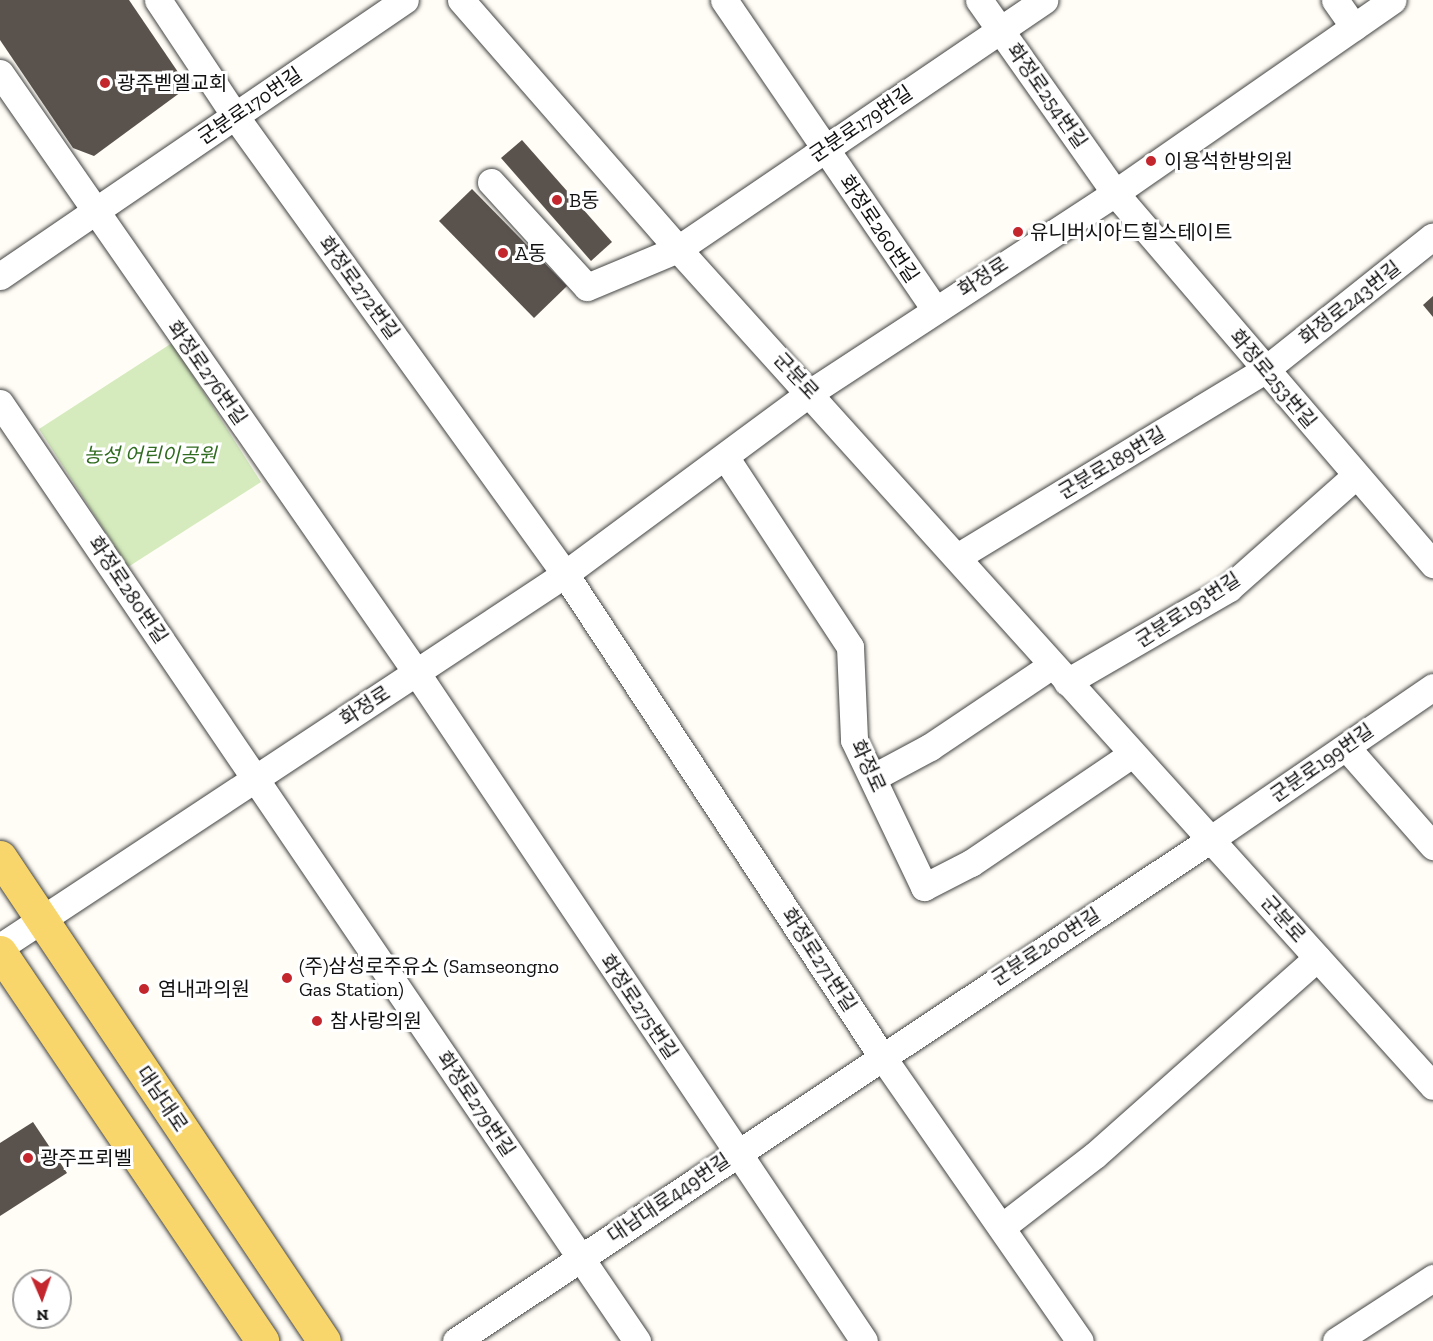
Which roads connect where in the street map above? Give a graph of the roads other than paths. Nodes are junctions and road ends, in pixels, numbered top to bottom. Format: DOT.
graph roads {
  1 [pos="158,0"];
  2 [pos="405,0"];
  3 [pos="460,0"];
  4 [pos="724,0"];
  5 [pos="979,0"];
  6 [pos="1044,0"];
  7 [pos="1335,0"];
  8 [pos="1393,0"];
  9 [pos="1354,27"];
  10 [pos="999,30"];
  11 [pos="0,73"];
  12 [pos="235,116"];
  13 [pos="825,149"];
  14 [pos="491,182"];
  15 [pos="1115,193"];
  16 [pos="95,211"];
  17 [pos="1433,236"];
  18 [pos="678,249"];
  19 [pos="0,276"];
  20 [pos="934,308"];
  21 [pos="1266,369"];
  22 [pos="811,392"];
  23 [pos="0,403"];
  24 [pos="726,458"];
  25 [pos="1354,477"];
  26 [pos="957,557"];
  27 [pos="1433,564"];
  28 [pos="565,574"];
  29 [pos="416,672"];
  30 [pos="1059,674"];
  31 [pos="1433,687"];
  32 [pos="1346,747"];
  33 [pos="1132,754"];
  34 [pos="255,777"];
  35 [pos="874,777"];
  36 [pos="1211,839"];
  37 [pos="1433,846"];
  38 [pos="0,857"];
  39 [pos="42,919"];
  40 [pos="0,950"];
  41 [pos="1317,958"];
  42 [pos="881,1055"];
  43 [pos="1433,1086"];
  44 [pos="736,1153"];
  45 [pos="1003,1226"];
  46 [pos="580,1257"];
  47 [pos="1433,1278"];
  48 [pos="262,1341"];
  49 [pos="324,1341"];
  50 [pos="456,1341"];
  51 [pos="637,1341"];
  52 [pos="864,1341"];
  53 [pos="1080,1341"];
  54 [pos="1336,1341"];
  1 -- 12 [label="street, 화정로272번길"];
  2 -- 12 [label="street, 군분로170번길"];
  3 -- 18 [label="street, 군분로"];
  4 -- 13 [label="street, 화정로260번길"];
  5 -- 10 [label="street, 화정로254번길"];
  6 -- 10 [label="street, 군분로179번길"];
  7 -- 9 [label="street"];
  8 -- 9 [label="street, 화정로"];
  9 -- 15 [label="street, 화정로"];
  10 -- 13 [label="street, 군분로179번길"];
  10 -- 15 [label="street, 화정로254번길"];
  11 -- 16 [label="street, 화정로276번길"];
  12 -- 16 [label="street, 군분로170번길"];
  12 -- 28 [label="street, 화정로272번길"];
  13 -- 18 [label="street, 군분로179번길"];
  13 -- 20 [label="street, 화정로260번길"];
  14 -- 18 [label="street, 군분로179번길"];
  15 -- 20 [label="street, 화정로"];
  15 -- 21 [label="street, 화정로253번길"];
  16 -- 19 [label="street, 군분로170번길"];
  16 -- 29 [label="street, 화정로276번길"];
  17 -- 21 [label="street, 화정로243번길"];
  18 -- 22 [label="street, 군분로"];
  20 -- 22 [label="street, 화정로"];
  21 -- 25 [label="street, 화정로253번길"];
  21 -- 26 [label="street, 군분로189번길"];
  22 -- 24 [label="street, 화정로"];
  22 -- 26 [label="street, 군분로"];
  23 -- 34 [label="street, 화정로280번길"];
  24 -- 28 [label="street, 화정로"];
  24 -- 35 [label="street, 화정로"];
  25 -- 27 [label="street, 화정로253번길"];
  25 -- 30 [label="street, 군분로193번길"];
  26 -- 30 [label="street, 군분로"];
  28 -- 29 [label="street, 화정로"];
  28 -- 42 [label="street, 화정로271번길"];
  29 -- 34 [label="street, 화정로"];
  29 -- 44 [label="street, 화정로275번길"];
  30 -- 33 [label="street, 군분로"];
  30 -- 35 [label="street, 군분로193번길"];
  31 -- 32 [label="street, 군분로199번길"];
  32 -- 36 [label="street, 군분로199번길"];
  32 -- 37 [label="street"];
  33 -- 35 [label="street, 화정로"];
  33 -- 36 [label="street, 군분로"];
  34 -- 39 [label="street, 화정로"];
  34 -- 46 [label="street, 화정로279번길"];
  36 -- 41 [label="street, 군분로"];
  36 -- 42 [label="street, 군분로200번길"];
  38 -- 39 [label="main road, 대남대로"];
  39 -- 40 [label="street, 화정로"];
  39 -- 49 [label="main road, 대남대로"];
  40 -- 48 [label="main road"];
  41 -- 43 [label="street, 군분로"];
  41 -- 45 [label="street"];
  42 -- 44 [label="street, 대남대로449번길"];
  42 -- 45 [label="street, 화정로271번길"];
  44 -- 46 [label="street, 대남대로449번길"];
  44 -- 52 [label="street, 화정로275번길"];
  45 -- 53 [label="street, 화정로271번길"];
  46 -- 50 [label="street, 대남대로449번길"];
  46 -- 51 [label="street, 화정로279번길"];
  47 -- 54 [label="street"];
}
